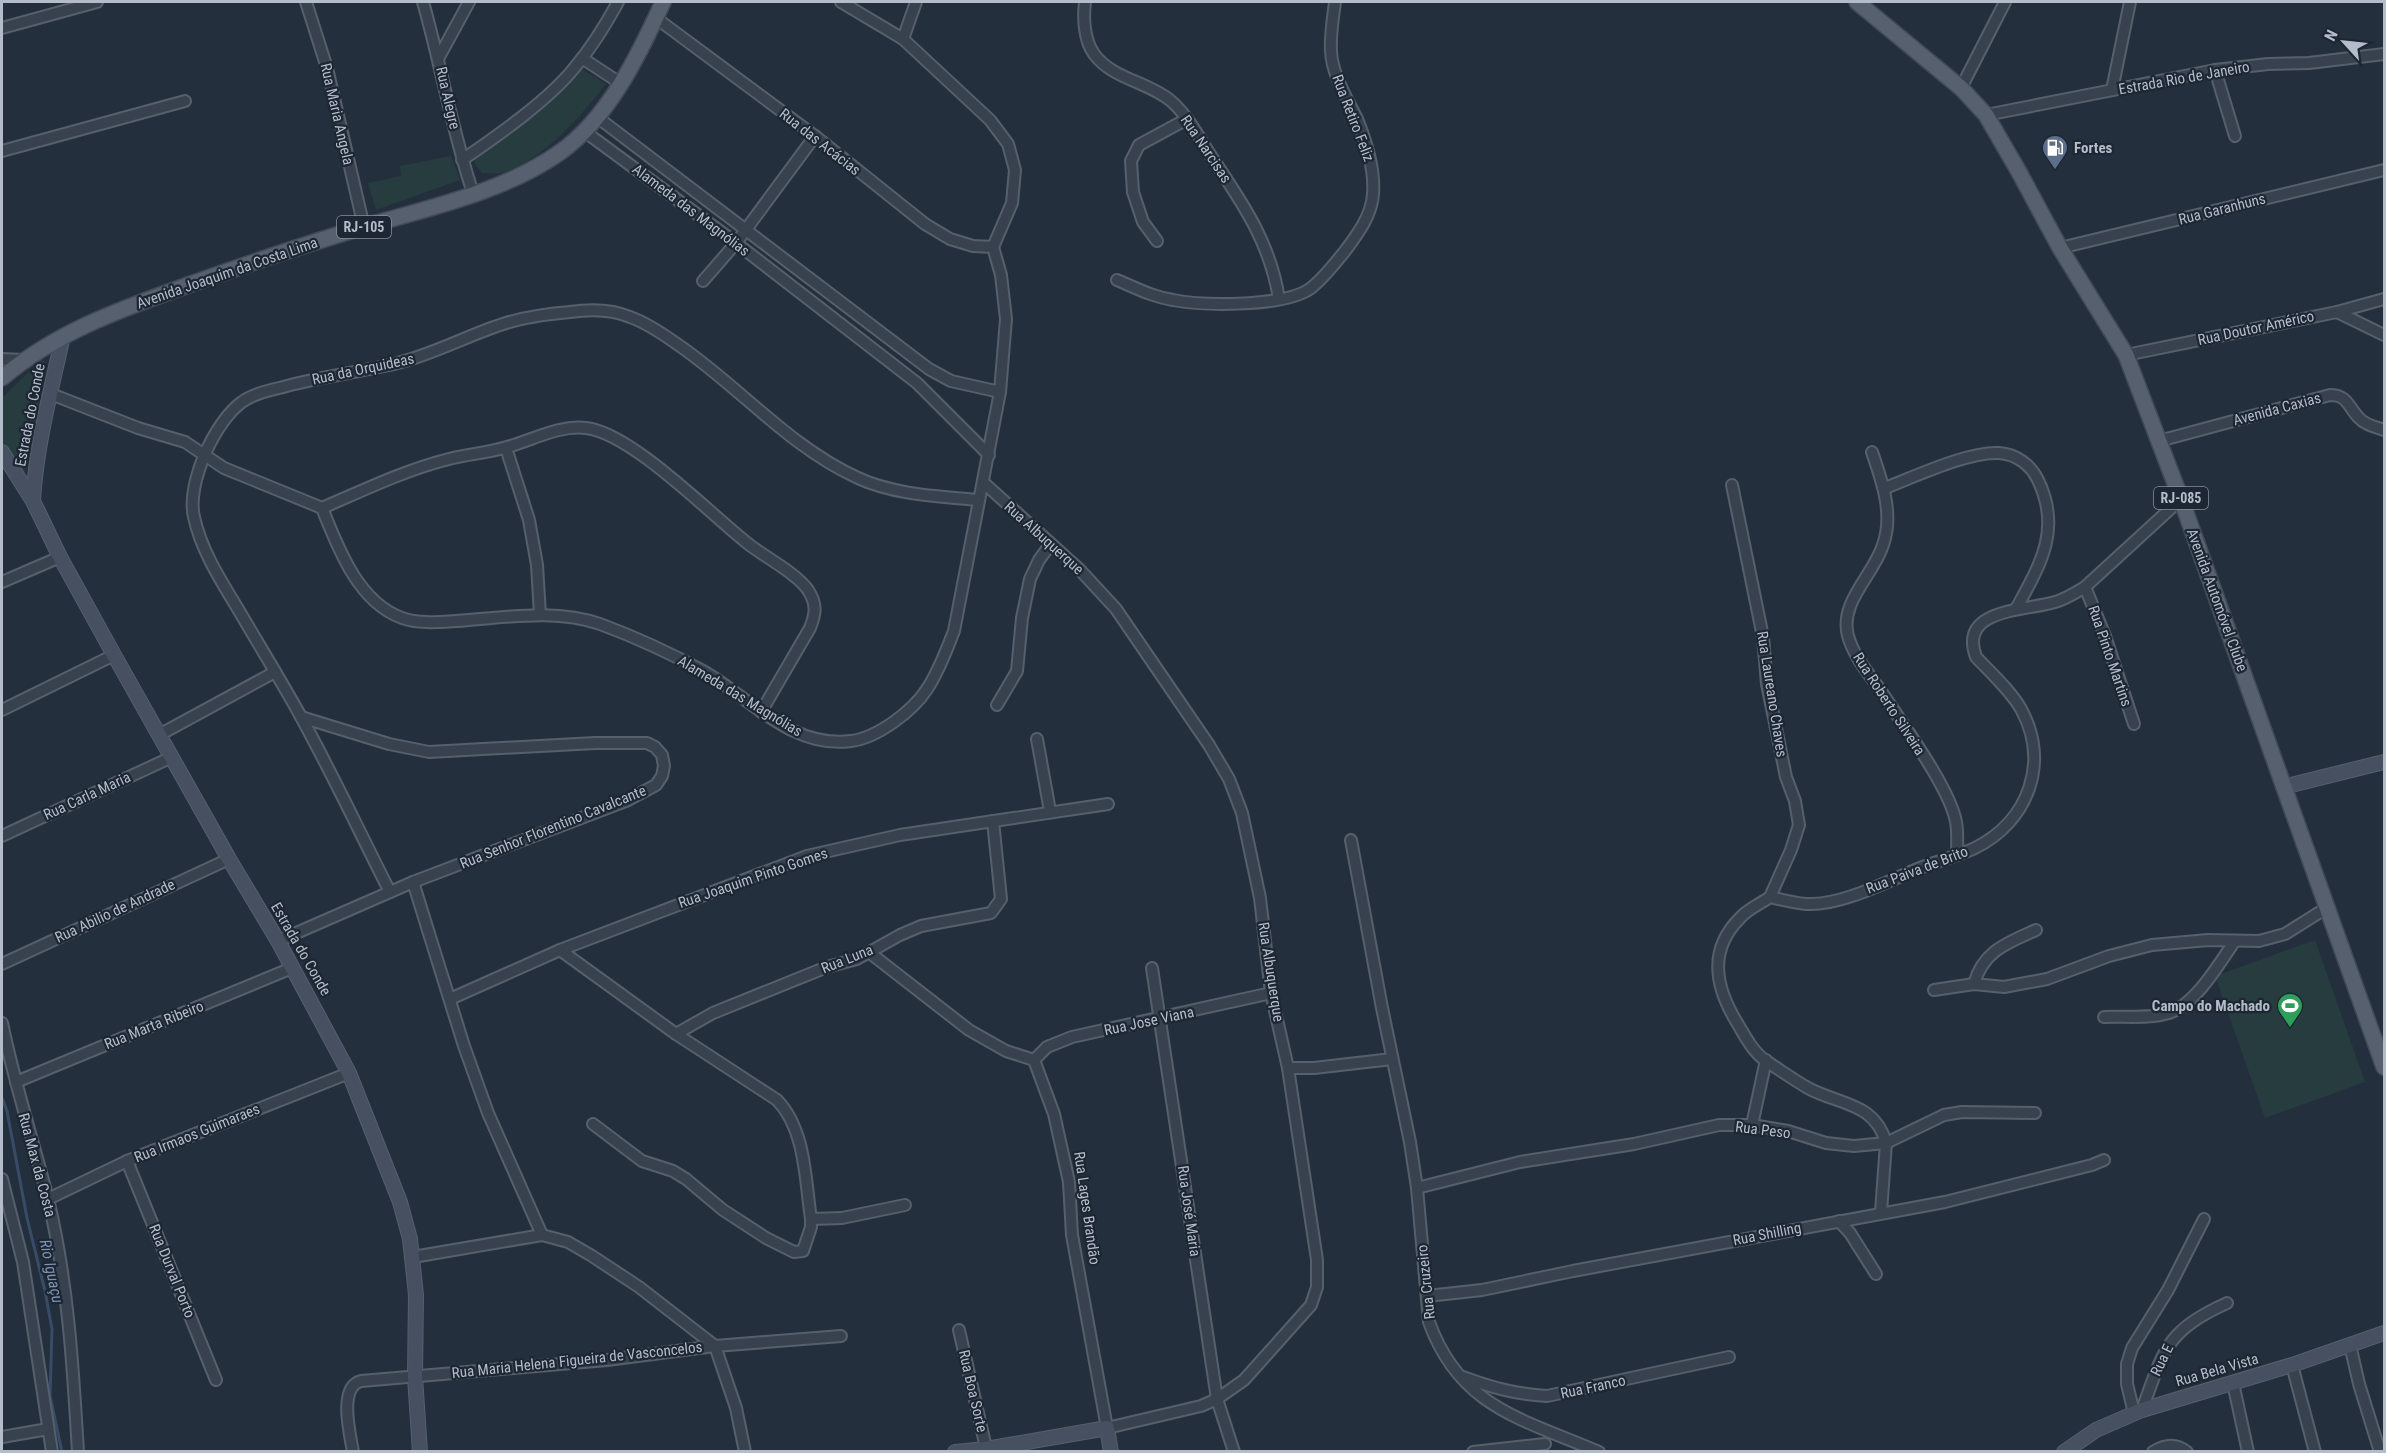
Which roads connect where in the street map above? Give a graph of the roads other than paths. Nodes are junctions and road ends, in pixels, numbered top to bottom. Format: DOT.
graph roads {
  1 [pos="97,2"];
  2 [pos="306,2"];
  3 [pos="423,2"];
  4 [pos="469,2"];
  5 [pos="618,2"];
  6 [pos="663,2"];
  7 [pos="841,2"];
  8 [pos="916,2"];
  9 [pos="1085,2"];
  10 [pos="1335,2"];
  11 [pos="1857,2"];
  12 [pos="2005,2"];
  13 [pos="2130,2"];
  14 [pos="1873,6"];
  15 [pos="656,18"];
  16 [pos="2,28"];
  17 [pos="903,39"];
  18 [pos="2385,54"];
  19 [pos="439,57"];
  20 [pos="582,58"];
  21 [pos="2215,70"];
  22 [pos="620,83"];
  23 [pos="1961,88"];
  24 [pos="2112,90"];
  25 [pos="185,101"];
  26 [pos="1986,116"];
  27 [pos="597,117"];
  28 [pos="1187,118"];
  29 [pos="584,131"];
  30 [pos="815,136"];
  31 [pos="2235,136"];
  32 [pos="2,151"];
  33 [pos="462,160"];
  34 [pos="2385,170"];
  35 [pos="473,193"];
  36 [pos="364,227"];
  37 [pos="746,229"];
  38 [pos="1157,241"];
  39 [pos="736,243"];
  40 [pos="993,247"];
  41 [pos="2060,248"];
  42 [pos="1117,280"];
  43 [pos="703,281"];
  44 [pos="834,297"];
  45 [pos="1280,299"];
  46 [pos="2385,299"];
  47 [pos="824,311"];
  48 [pos="2337,312"];
  49 [pos="2385,335"];
  50 [pos="63,336"];
  51 [pos="2126,355"];
  52 [pos="2,359"];
  53 [pos="23,360"];
  54 [pos="2,378"];
  55 [pos="1000,393"];
  56 [pos="51,394"];
  57 [pos="2385,430"];
  58 [pos="2159,441"];
  59 [pos="506,448"];
  60 [pos="2,452"];
  61 [pos="1872,452"];
  62 [pos="205,455"];
  63 [pos="988,455"];
  64 [pos="984,483"];
  65 [pos="1732,484"];
  66 [pos="1885,488"];
  67 [pos="2181,499"];
  68 [pos="978,500"];
  69 [pos="33,501"];
  70 [pos="322,508"];
  71 [pos="1050,545"];
  72 [pos="60,557"];
  73 [pos="2,582"];
  74 [pos="2085,587"];
  75 [pos="2016,609"];
  76 [pos="540,615"];
  77 [pos="114,655"];
  78 [pos="275,672"];
  79 [pos="997,705"];
  80 [pos="2,710"];
  81 [pos="761,712"];
  82 [pos="302,717"];
  83 [pos="2134,724"];
  84 [pos="159,735"];
  85 [pos="1037,739"];
  86 [pos="172,757"];
  87 [pos="2385,762"];
  88 [pos="2283,787"];
  89 [pos="1108,804"];
  90 [pos="1050,811"];
  91 [pos="993,821"];
  92 [pos="2,836"];
  93 [pos="1351,840"];
  94 [pos="1957,854"];
  95 [pos="229,859"];
  96 [pos="413,882"];
  97 [pos="390,892"];
  98 [pos="1770,897"];
  99 [pos="2328,907"];
  100 [pos="2036,930"];
  101 [pos="278,941"];
  102 [pos="2234,942"];
  103 [pos="560,950"];
  104 [pos="870,953"];
  105 [pos="2,964"];
  106 [pos="292,968"];
  107 [pos="1152,969"];
  108 [pos="1974,984"];
  109 [pos="1934,990"];
  110 [pos="1271,993"];
  111 [pos="450,999"];
  112 [pos="2104,1017"];
  113 [pos="1160,1019"];
  114 [pos="2,1023"];
  115 [pos="676,1034"];
  116 [pos="1392,1059"];
  117 [pos="1034,1060"];
  118 [pos="1766,1060"];
  119 [pos="2385,1067"];
  120 [pos="1288,1068"];
  121 [pos="349,1073"];
  122 [pos="16,1082"];
  123 [pos="2035,1113"];
  124 [pos="593,1124"];
  125 [pos="1752,1125"];
  126 [pos="1886,1143"];
  127 [pos="2104,1160"];
  128 [pos="127,1161"];
  129 [pos="2,1179"];
  130 [pos="1417,1188"];
  131 [pos="48,1199"];
  132 [pos="905,1205"];
  133 [pos="1881,1212"];
  134 [pos="6,1216"];
  135 [pos="811,1219"];
  136 [pos="2204,1219"];
  137 [pos="1839,1221"];
  138 [pos="542,1235"];
  139 [pos="413,1257"];
  140 [pos="1876,1274"];
  141 [pos="1427,1296"];
  142 [pos="2228,1304"];
  143 [pos="960,1330"];
  144 [pos="2385,1333"];
  145 [pos="841,1336"];
  146 [pos="2350,1345"];
  147 [pos="715,1346"];
  148 [pos="1729,1357"];
  149 [pos="2292,1365"];
  150 [pos="1459,1375"];
  151 [pos="415,1377"];
  152 [pos="216,1380"];
  153 [pos="2233,1383"];
  154 [pos="1217,1399"];
  155 [pos="2138,1412"];
  156 [pos="1107,1428"];
  157 [pos="48,1429"];
  158 [pos="1546,1430"];
  159 [pos="2,1437"];
  160 [pos="1546,1448"];
  161 [pos="987,1450"];
  162 [pos="52,1452"];
  163 [pos="78,1452"];
  164 [pos="353,1452"];
  165 [pos="420,1452"];
  166 [pos="745,1452"];
  167 [pos="956,1452"];
  168 [pos="1111,1452"];
  169 [pos="1234,1452"];
  170 [pos="1473,1452"];
  171 [pos="1599,1452"];
  172 [pos="2064,1452"];
  173 [pos="2153,1452"];
  174 [pos="2187,1452"];
  175 [pos="2248,1452"];
  176 [pos="2315,1452"];
  177 [pos="2380,1452"];
  1 -- 16 [label="street"];
  2 -- 36 [label="street, Rua Maria Angela"];
  3 -- 19 [label="street, Rua Alegre"];
  4 -- 19 [label="street"];
  5 -- 20 [label="street"];
  6 -- 15 [label="main road, Avenida Joaquim da Costa Lima / RJ-105"];
  7 -- 17 [label="street"];
  8 -- 17 [label="street"];
  9 -- 28 [label="street, Rua Narcisas"];
  10 -- 45 [label="street, Rua Retiro Feliz"];
  11 -- 14 [label="main road, Avenida Automóvel Clube / RJ-085"];
  12 -- 23 [label="street"];
  13 -- 24 [label="street"];
  14 -- 23 [label="main road, Avenida Automóvel Clube / RJ-085"];
  15 -- 22 [label="main road, Avenida Joaquim da Costa Lima / RJ-105"];
  15 -- 30 [label="street, Rua das Acácias"];
  17 -- 40 [label="street"];
  18 -- 21 [label="street, Estrada Rio de Janeiro"];
  19 -- 33 [label="street, Rua Alegre"];
  20 -- 22 [label="street"];
  20 -- 33 [label="street"];
  21 -- 24 [label="street, Estrada Rio de Janeiro"];
  21 -- 31 [label="street"];
  22 -- 27 [label="main road, Avenida Joaquim da Costa Lima / RJ-105"];
  23 -- 26 [label="main road, Avenida Automóvel Clube / RJ-085"];
  24 -- 26 [label="street, Estrada Rio de Janeiro"];
  25 -- 32 [label="street"];
  26 -- 41 [label="main road, Avenida Automóvel Clube / RJ-085"];
  27 -- 29 [label="main road, Avenida Joaquim da Costa Lima / RJ-105"];
  27 -- 37 [label="street, Alameda das Magnólias"];
  28 -- 38 [label="street"];
  28 -- 45 [label="street, Rua Narcisas"];
  29 -- 35 [label="main road, Avenida Joaquim da Costa Lima / RJ-105"];
  29 -- 39 [label="street, Alameda das Magnólias"];
  30 -- 37 [label="street"];
  30 -- 40 [label="street, Rua das Acácias"];
  33 -- 35 [label="street, Rua Alegre"];
  34 -- 41 [label="street, Rua Garanhuns"];
  35 -- 36 [label="main road, Avenida Joaquim da Costa Lima / RJ-105"];
  36 -- 50 [label="main road, Avenida Joaquim da Costa Lima / RJ-105"];
  37 -- 39 [label="street"];
  37 -- 44 [label="street, Alameda das Magnólias"];
  39 -- 43 [label="street"];
  39 -- 47 [label="street, Alameda das Magnólias"];
  40 -- 55 [label="street, Alameda das Magnólias"];
  41 -- 51 [label="main road, Avenida Automóvel Clube / RJ-085"];
  42 -- 45 [label="street, Rua Retiro Feliz"];
  44 -- 47 [label="street"];
  44 -- 55 [label="street, Alameda das Magnólias"];
  46 -- 48 [label="street, Rua Doutor Américo"];
  47 -- 63 [label="street, Alameda das Magnólias"];
  48 -- 49 [label="street"];
  48 -- 51 [label="street, Rua Doutor Américo"];
  50 -- 53 [label="main road, Avenida Joaquim da Costa Lima / RJ-105"];
  50 -- 56 [label="street, Estrada do Conde"];
  51 -- 58 [label="main road, Avenida Automóvel Clube / RJ-085"];
  52 -- 53 [label="street"];
  53 -- 54 [label="main road, Avenida Joaquim da Costa Lima / RJ-105"];
  55 -- 63 [label="street, Alameda das Magnólias"];
  56 -- 62 [label="street"];
  56 -- 69 [label="street, Estrada do Conde"];
  57 -- 58 [label="street, Avenida Caxias"];
  58 -- 67 [label="main road, Avenida Automóvel Clube / RJ-085"];
  59 -- 70 [label="street"];
  59 -- 76 [label="street"];
  59 -- 81 [label="street"];
  60 -- 69 [label="street, Estrada do Conde"];
  61 -- 66 [label="street, Rua Roberto Silveira"];
  62 -- 68 [label="street, Rua da Orquideas"];
  62 -- 70 [label="street"];
  62 -- 78 [label="street, Rua da Orquideas"];
  63 -- 64 [label="street, Alameda das Magnólias"];
  64 -- 68 [label="street, Alameda das Magnólias"];
  64 -- 71 [label="street, Rua Albuquerque"];
  65 -- 98 [label="street, Rua Laureano Chaves"];
  66 -- 75 [label="street"];
  66 -- 94 [label="street, Rua Roberto Silveira"];
  67 -- 74 [label="street, Rua Paiva de Brito"];
  67 -- 88 [label="main road, Avenida Automóvel Clube / RJ-085"];
  68 -- 81 [label="street, Alameda das Magnólias"];
  69 -- 72 [label="street, Estrada do Conde"];
  70 -- 76 [label="street, Alameda das Magnólias"];
  71 -- 79 [label="street"];
  71 -- 110 [label="street, Rua Albuquerque"];
  72 -- 73 [label="street"];
  72 -- 77 [label="street, Estrada do Conde"];
  74 -- 75 [label="street, Rua Paiva de Brito"];
  74 -- 83 [label="street, Rua Pinto Martins"];
  75 -- 94 [label="street, Rua Paiva de Brito"];
  76 -- 81 [label="street, Alameda das Magnólias"];
  77 -- 80 [label="street"];
  77 -- 84 [label="street, Estrada do Conde"];
  78 -- 82 [label="street, Rua da Orquideas"];
  78 -- 84 [label="street"];
  82 -- 96 [label="street, Rua Senhor Florentino Cavalcante"];
  82 -- 97 [label="street, Rua da Orquideas"];
  84 -- 86 [label="street, Estrada do Conde"];
  85 -- 90 [label="street"];
  86 -- 92 [label="street, Rua Carla Maria"];
  86 -- 95 [label="street, Estrada do Conde"];
  87 -- 88 [label="street"];
  88 -- 99 [label="main road, Avenida Automóvel Clube / RJ-085"];
  89 -- 90 [label="street, Rua Joaquim Pinto Gomes"];
  90 -- 91 [label="street, Rua Joaquim Pinto Gomes"];
  91 -- 103 [label="street, Rua Joaquim Pinto Gomes"];
  91 -- 104 [label="street, Rua Luna"];
  93 -- 116 [label="street, Rua Cruzeiro"];
  94 -- 98 [label="street, Rua Paiva de Brito"];
  95 -- 101 [label="street, Estrada do Conde"];
  95 -- 105 [label="street, Rua Abilio de Andrade"];
  96 -- 97 [label="street, Rua Senhor Florentino Cavalcante"];
  96 -- 111 [label="street"];
  97 -- 101 [label="street, Rua Senhor Florentino Cavalcante"];
  98 -- 118 [label="street"];
  99 -- 102 [label="street"];
  99 -- 119 [label="main road, Avenida Automóvel Clube / RJ-085"];
  100 -- 108 [label="street"];
  101 -- 106 [label="street, Estrada do Conde"];
  102 -- 108 [label="street"];
  102 -- 112 [label="street"];
  103 -- 111 [label="street, Rua Joaquim Pinto Gomes"];
  103 -- 115 [label="street"];
  104 -- 115 [label="street, Rua Luna"];
  104 -- 117 [label="street"];
  106 -- 121 [label="street, Estrada do Conde"];
  106 -- 122 [label="street, Rua Marta Ribeiro"];
  107 -- 113 [label="street, Rua José Maria"];
  108 -- 109 [label="street"];
  110 -- 113 [label="street, Rua Jose Viana"];
  110 -- 120 [label="street, Rua Albuquerque"];
  111 -- 138 [label="street"];
  113 -- 117 [label="street, Rua Jose Viana"];
  113 -- 154 [label="street, Rua José Maria"];
  114 -- 122 [label="street, Rua Max da Costa"];
  115 -- 135 [label="street"];
  116 -- 120 [label="street"];
  116 -- 130 [label="street, Rua Cruzeiro"];
  117 -- 156 [label="street, Rua Lages Brandão"];
  118 -- 125 [label="street"];
  118 -- 126 [label="street"];
  120 -- 154 [label="street, Rua Albuquerque"];
  121 -- 128 [label="street, Rua Irmaos Guimaraes"];
  121 -- 139 [label="street, Estrada do Conde"];
  122 -- 131 [label="street, Rua Max da Costa"];
  123 -- 126 [label="street, Rua Peso"];
  124 -- 135 [label="street"];
  125 -- 126 [label="street, Rua Peso"];
  125 -- 130 [label="street, Rua Peso"];
  126 -- 133 [label="street"];
  127 -- 133 [label="street, Rua Shilling"];
  128 -- 131 [label="street, Rua Irmaos Guimaraes"];
  128 -- 152 [label="street, Rua Durval Porto"];
  129 -- 134 [label="street"];
  130 -- 141 [label="street, Rua Cruzeiro"];
  131 -- 163 [label="street, Rua Max da Costa"];
  132 -- 135 [label="street"];
  133 -- 137 [label="street, Rua Shilling"];
  134 -- 157 [label="street"];
  136 -- 155 [label="street"];
  137 -- 140 [label="street"];
  137 -- 141 [label="street, Rua Shilling"];
  138 -- 139 [label="street"];
  138 -- 147 [label="street, Rua Maria Helena Figueira de Vasconcelos"];
  139 -- 151 [label="street, Estrada do Conde"];
  141 -- 150 [label="street, Rua Cruzeiro"];
  142 -- 155 [label="street, Rua E"];
  143 -- 161 [label="street, Rua Boa Sorte"];
  144 -- 146 [label="street, Rua Bela Vista"];
  145 -- 147 [label="street"];
  146 -- 149 [label="street, Rua Bela Vista"];
  146 -- 177 [label="street"];
  147 -- 151 [label="street, Rua Maria Helena Figueira de Vasconcelos"];
  147 -- 166 [label="street"];
  148 -- 150 [label="street, Rua Franco"];
  149 -- 153 [label="street, Rua Bela Vista"];
  149 -- 176 [label="street"];
  150 -- 158 [label="street, Rua Cruzeiro"];
  151 -- 164 [label="street, Rua Maria Helena Figueira de Vasconcelos"];
  151 -- 165 [label="street, Estrada do Conde"];
  153 -- 155 [label="street, Rua Bela Vista"];
  153 -- 175 [label="street"];
  154 -- 156 [label="street, Rua Albuquerque"];
  154 -- 169 [label="street, Rua José Maria"];
  155 -- 172 [label="street, Rua Bela Vista"];
  156 -- 161 [label="street"];
  156 -- 168 [label="street, Rua Lages Brandão"];
  157 -- 159 [label="street"];
  157 -- 162 [label="street"];
  158 -- 160 [label="street"];
  158 -- 171 [label="street, Rua Cruzeiro"];
  160 -- 170 [label="street"];
  161 -- 167 [label="street"];
  173 -- 174 [label="street"];
}
